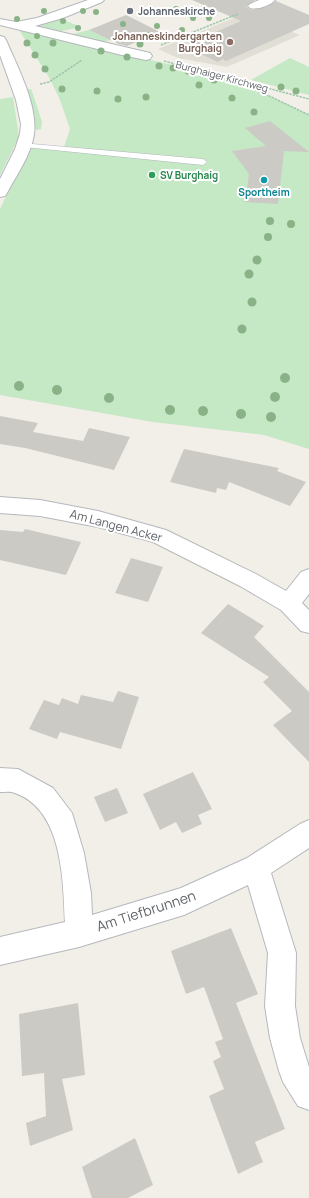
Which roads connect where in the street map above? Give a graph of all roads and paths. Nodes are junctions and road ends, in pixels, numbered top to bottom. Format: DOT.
graph roads {
  1 [pos="98,0"];
  2 [pos="269,0"];
  3 [pos="254,6"];
  4 [pos="0,22"];
  5 [pos="18,25"];
  6 [pos="0,40"];
  7 [pos="102,46"];
  8 [pos="146,56"];
  9 [pos="234,79"];
  10 [pos="14,87"];
  11 [pos="309,99"];
  12 [pos="309,115"];
  13 [pos="24,146"];
  14 [pos="203,162"];
  15 [pos="0,193"];
  16 [pos="0,505"];
  17 [pos="309,578"];
  18 [pos="289,604"];
  19 [pos="309,624"];
  20 [pos="0,780"];
  21 [pos="309,833"];
  22 [pos="256,867"];
  23 [pos="79,933"];
  24 [pos="0,951"];
  25 [pos="309,1096"];
  1 -- 5 [label="street"];
  2 -- 3 [label="street"];
  3 -- 8 [label="path"];
  4 -- 5 [label="street"];
  5 -- 7 [label="street"];
  6 -- 10 [label="street"];
  7 -- 8 [label="street"];
  7 -- 10 [label="path"];
  8 -- 9 [label="path, Burghaiger Kirchweg"];
  9 -- 11 [label="path, Burghaiger Kirchweg"];
  9 -- 12 [label="path"];
  10 -- 13 [label="street"];
  13 -- 14 [label="lane"];
  13 -- 15 [label="street"];
  16 -- 18 [label="street, Am Langen Acker"];
  17 -- 18 [label="street"];
  18 -- 19 [label="street, Am Langen Acker"];
  20 -- 23 [label="street, Am Tiefbrunnen"];
  21 -- 22 [label="street, Am Tiefbrunnen"];
  22 -- 23 [label="street, Am Tiefbrunnen"];
  22 -- 25 [label="street"];
  23 -- 24 [label="street, Am Tiefbrunnen"];
}
